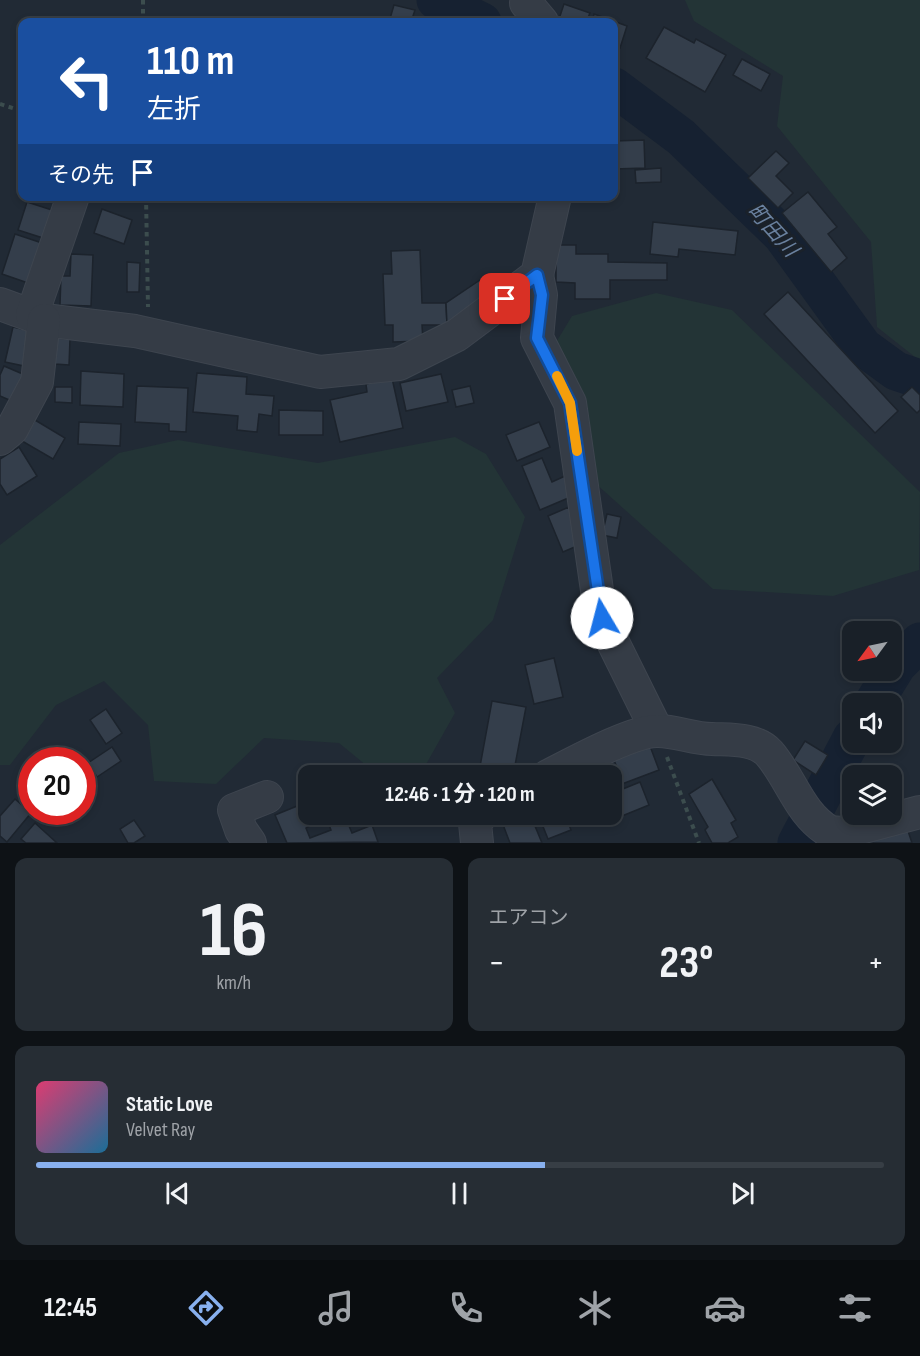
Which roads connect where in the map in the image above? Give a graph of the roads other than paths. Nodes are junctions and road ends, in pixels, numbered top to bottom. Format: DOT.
graph roads {
  1 [pos="72,201"];
  2 [pos="554,201"];
  3 [pos="537,275"];
  4 [pos="0,304"];
  5 [pos="38,318"];
  6 [pos="0,439"];
  7 [pos="657,730"];
  8 [pos="572,765"];
  9 [pos="267,797"];
  10 [pos="920,812"];
  11 [pos="475,825"];
  12 [pos="250,843"];
  13 [pos="477,843"];
  1 -- 5 [label="street"];
  2 -- 3 [label="street"];
  3 -- 5 [label="street"];
  3 -- 7 [label="street"];
  4 -- 5 [label="street"];
  5 -- 6 [label="street"];
  7 -- 8 [label="street"];
  7 -- 10 [label="street"];
  9 -- 12 [label="street"];
  11 -- 13 [label="street"];
}
